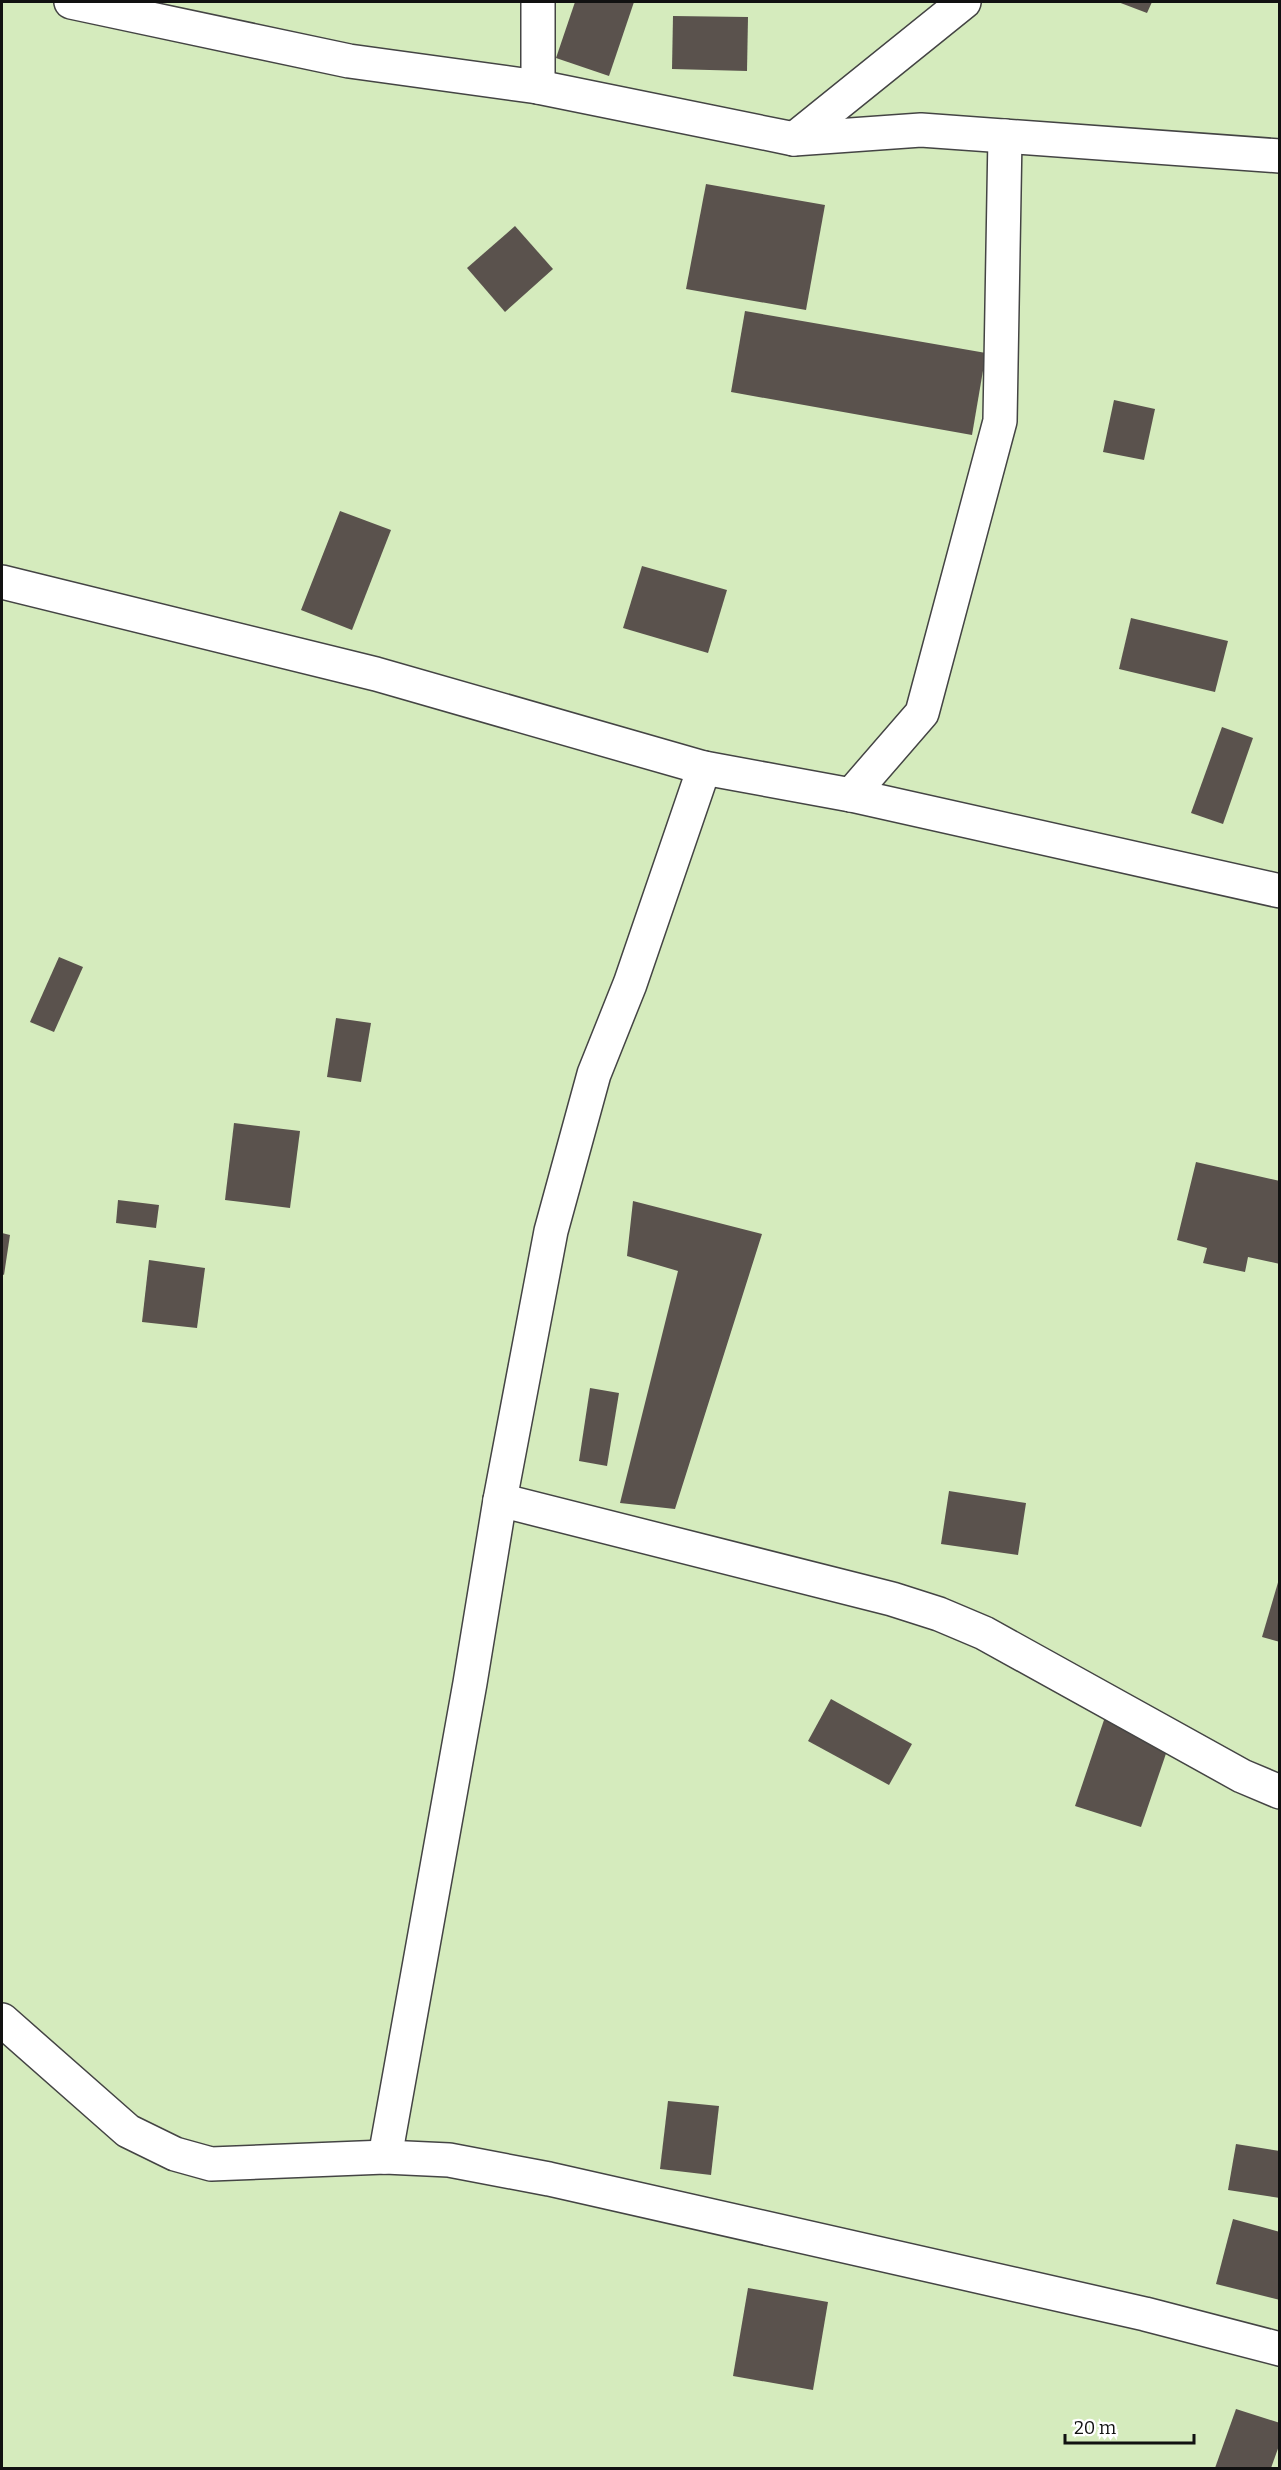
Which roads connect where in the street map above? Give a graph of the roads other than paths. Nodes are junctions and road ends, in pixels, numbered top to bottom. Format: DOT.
graph roads {
  1 [pos="71,2"];
  2 [pos="538,2"];
  3 [pos="964,2"];
  4 [pos="538,87"];
  5 [pos="1005,136"];
  6 [pos="794,139"];
  7 [pos="1280,156"];
  8 [pos="2,582"];
  9 [pos="704,768"];
  10 [pos="851,795"];
  11 [pos="1280,891"];
  12 [pos="500,1500"];
  13 [pos="1280,1792"];
  14 [pos="2,2020"];
  15 [pos="386,2157"];
  16 [pos="1280,2349"];
  1 -- 4 [label="street"];
  2 -- 4 [label="street"];
  3 -- 6 [label="street"];
  4 -- 6 [label="street"];
  5 -- 6 [label="street"];
  5 -- 7 [label="street"];
  5 -- 10 [label="street"];
  8 -- 9 [label="street"];
  9 -- 10 [label="street"];
  9 -- 12 [label="street"];
  10 -- 11 [label="street"];
  12 -- 13 [label="street"];
  12 -- 15 [label="street"];
  14 -- 15 [label="street"];
  15 -- 16 [label="street"];
}
